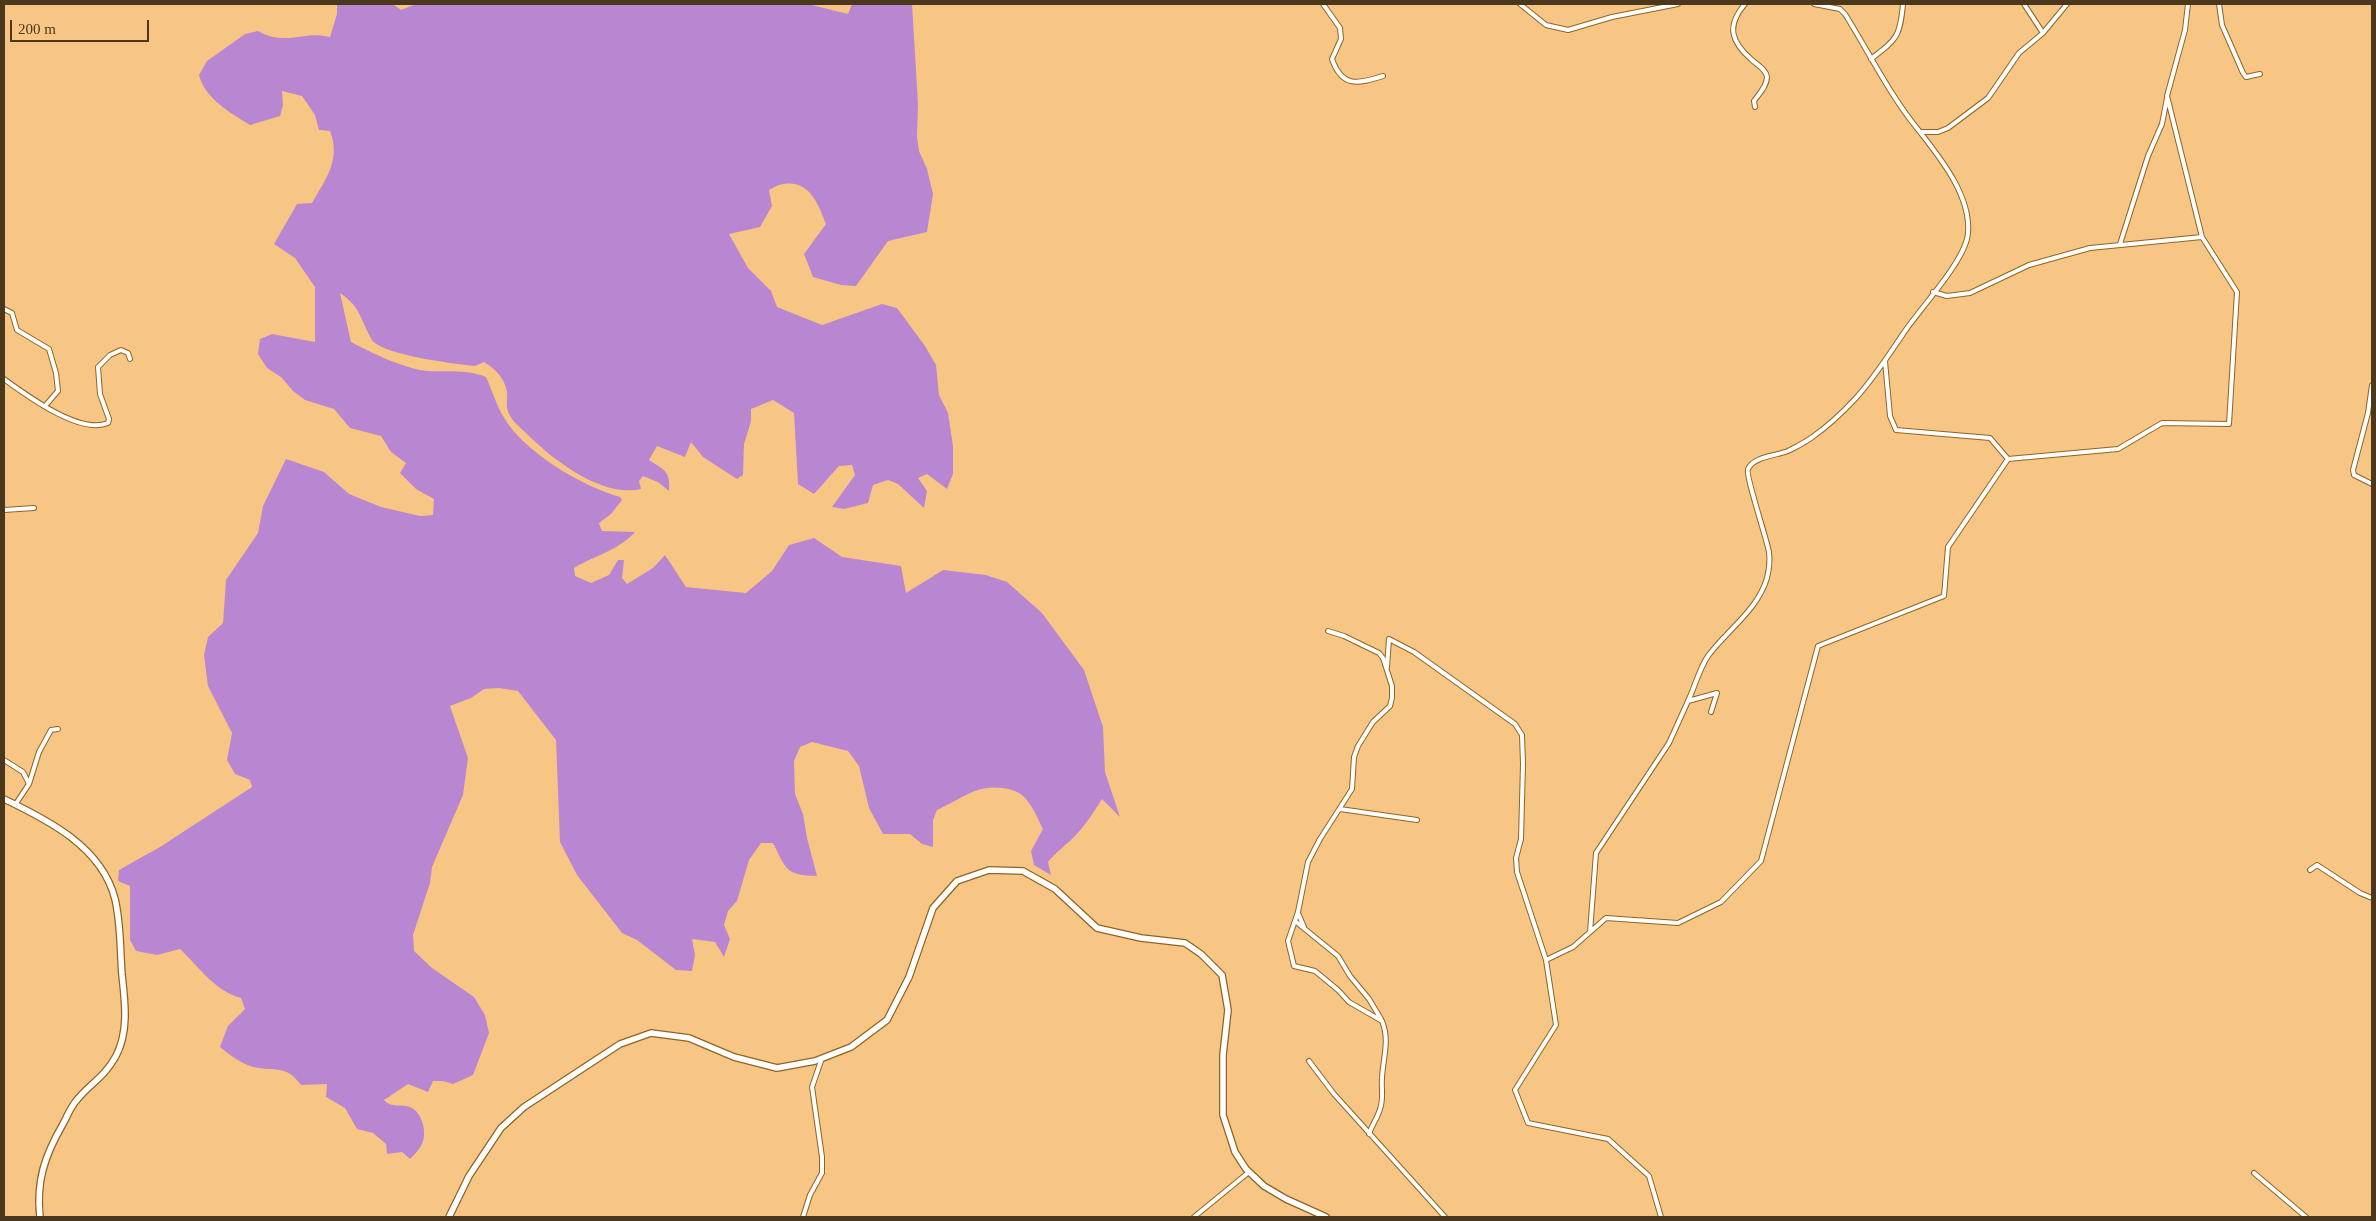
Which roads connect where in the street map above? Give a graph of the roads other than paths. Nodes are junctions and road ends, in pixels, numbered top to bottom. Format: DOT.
graph roads {
  1 [pos="1323,4"];
  2 [pos="1520,4"];
  3 [pos="1678,4"];
  4 [pos="1745,4"];
  5 [pos="1814,4"];
  6 [pos="1903,4"];
  7 [pos="2024,4"];
  8 [pos="2068,4"];
  9 [pos="2188,4"];
  10 [pos="2219,4"];
  11 [pos="1832,5"];
  12 [pos="2043,33"];
  13 [pos="1871,60"];
  14 [pos="2260,74"];
  15 [pos="1383,76"];
  16 [pos="2167,96"];
  17 [pos="1755,107"];
  18 [pos="1920,132"];
  19 [pos="2202,237"];
  20 [pos="2120,244"];
  21 [pos="1933,292"];
  22 [pos="4,309"];
  23 [pos="130,359"];
  24 [pos="1885,361"];
  25 [pos="4,379"];
  26 [pos="2372,385"];
  27 [pos="45,406"];
  28 [pos="2008,459"];
  29 [pos="2372,484"];
  30 [pos="34,508"];
  31 [pos="4,510"];
  32 [pos="1328,631"];
  33 [pos="1386,670"];
  34 [pos="1688,701"];
  35 [pos="1712,712"];
  36 [pos="58,729"];
  37 [pos="4,760"];
  38 [pos="29,784"];
  39 [pos="4,799"];
  40 [pos="15,805"];
  41 [pos="1340,809"];
  42 [pos="1417,820"];
  43 [pos="2310,870"];
  44 [pos="2372,898"];
  45 [pos="1298,912"];
  46 [pos="1295,921"];
  47 [pos="1304,927"];
  48 [pos="1590,932"];
  49 [pos="1546,960"];
  50 [pos="1382,1021"];
  51 [pos="822,1058"];
  52 [pos="1309,1061"];
  53 [pos="1369,1134"];
  54 [pos="1249,1172"];
  55 [pos="2254,1173"];
  56 [pos="40,1217"];
  57 [pos="449,1217"];
  58 [pos="803,1217"];
  59 [pos="1194,1217"];
  60 [pos="1326,1217"];
  61 [pos="1445,1217"];
  62 [pos="1661,1217"];
  63 [pos="2306,1217"];
  1 -- 15 [label="street"];
  2 -- 3 [label="street"];
  4 -- 17 [label="street"];
  5 -- 11 [label="street"];
  6 -- 13 [label="street"];
  7 -- 12 [label="street"];
  8 -- 12 [label="street"];
  9 -- 16 [label="street"];
  10 -- 14 [label="street"];
  11 -- 13 [label="street"];
  12 -- 18 [label="street"];
  13 -- 18 [label="street"];
  16 -- 19 [label="street"];
  16 -- 20 [label="street"];
  18 -- 21 [label="street"];
  19 -- 20 [label="street"];
  19 -- 28 [label="street"];
  20 -- 21 [label="street"];
  21 -- 24 [label="street"];
  22 -- 27 [label="street"];
  23 -- 27 [label="street"];
  24 -- 28 [label="street"];
  24 -- 34 [label="street"];
  25 -- 27 [label="street"];
  26 -- 29 [label="street"];
  28 -- 48 [label="street"];
  30 -- 31 [label="street"];
  32 -- 33 [label="street"];
  33 -- 41 [label="street"];
  33 -- 49 [label="street"];
  34 -- 35 [label="street"];
  34 -- 48 [label="street"];
  36 -- 38 [label="street"];
  37 -- 38 [label="street"];
  38 -- 40 [label="street"];
  39 -- 40 [label="main road"];
  40 -- 56 [label="main road"];
  41 -- 42 [label="street"];
  41 -- 45 [label="street"];
  43 -- 44 [label="street"];
  45 -- 46 [label="street"];
  45 -- 47 [label="street"];
  46 -- 47 [label="street"];
  46 -- 50 [label="street"];
  47 -- 50 [label="street"];
  48 -- 49 [label="street"];
  49 -- 62 [label="street"];
  50 -- 53 [label="street"];
  51 -- 54 [label="main road"];
  51 -- 57 [label="main road"];
  51 -- 58 [label="street"];
  52 -- 53 [label="street"];
  53 -- 61 [label="street"];
  54 -- 59 [label="street"];
  54 -- 60 [label="main road"];
  55 -- 63 [label="street"];
}
